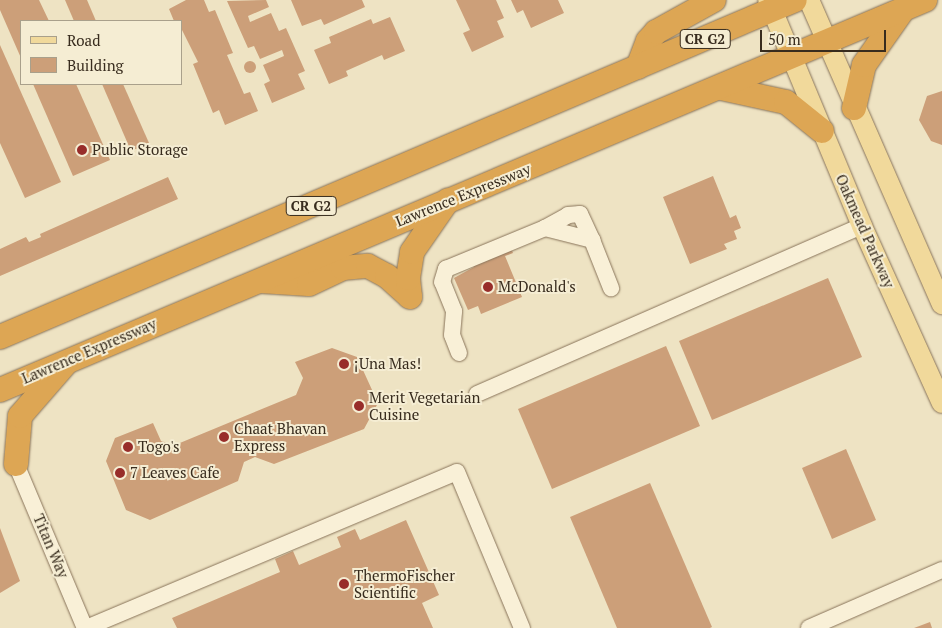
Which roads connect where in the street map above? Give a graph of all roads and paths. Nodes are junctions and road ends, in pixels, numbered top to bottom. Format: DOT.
graph roads {
  1 [pos="714,0"];
  2 [pos="795,0"];
  3 [pos="809,0"];
  4 [pos="925,0"];
  5 [pos="770,5"];
  6 [pos="904,9"];
  7 [pos="826,42"];
  8 [pos="792,58"];
  9 [pos="638,67"];
  10 [pos="721,88"];
  11 [pos="854,108"];
  12 [pos="822,130"];
  13 [pos="448,200"];
  14 [pos="862,226"];
  15 [pos="545,228"];
  16 [pos="592,240"];
  17 [pos="254,280"];
  18 [pos="611,288"];
  19 [pos="942,304"];
  20 [pos="0,337"];
  21 [pos="459,353"];
  22 [pos="67,361"];
  23 [pos="0,390"];
  24 [pos="476,394"];
  25 [pos="942,403"];
  26 [pos="8,458"];
  27 [pos="942,570"];
  28 [pos="86,628"];
  29 [pos="522,628"];
  30 [pos="809,628"];
  1 -- 9 [label="highway"];
  2 -- 5 [label="highway, CR G2"];
  3 -- 7 [label="main road"];
  4 -- 6 [label="highway, Lawrence Expressway"];
  5 -- 8 [label="main road, Oakmead Parkway"];
  5 -- 9 [label="highway, CR G2"];
  6 -- 7 [label="highway, Lawrence Expressway"];
  6 -- 11 [label="highway"];
  7 -- 8 [label="highway, Lawrence Expressway"];
  7 -- 11 [label="main road"];
  8 -- 10 [label="highway, Lawrence Expressway"];
  8 -- 12 [label="main road, Oakmead Parkway"];
  9 -- 20 [label="highway, CR G2"];
  10 -- 12 [label="highway"];
  10 -- 13 [label="highway, Lawrence Expressway"];
  11 -- 19 [label="main road"];
  12 -- 14 [label="main road, Oakmead Parkway"];
  13 -- 17 [label="highway, Lawrence Expressway"];
  13 -- 17 [label="highway"];
  14 -- 24 [label="street"];
  14 -- 25 [label="main road, Oakmead Parkway"];
  15 -- 16 [label="street"];
  15 -- 16 [label="street"];
  15 -- 21 [label="street"];
  16 -- 18 [label="street"];
  17 -- 22 [label="highway, Lawrence Expressway"];
  22 -- 23 [label="highway, Lawrence Expressway"];
  22 -- 26 [label="highway"];
  26 -- 28 [label="street, Titan Way"];
  27 -- 30 [label="street"];
  28 -- 29 [label="street"];
}
